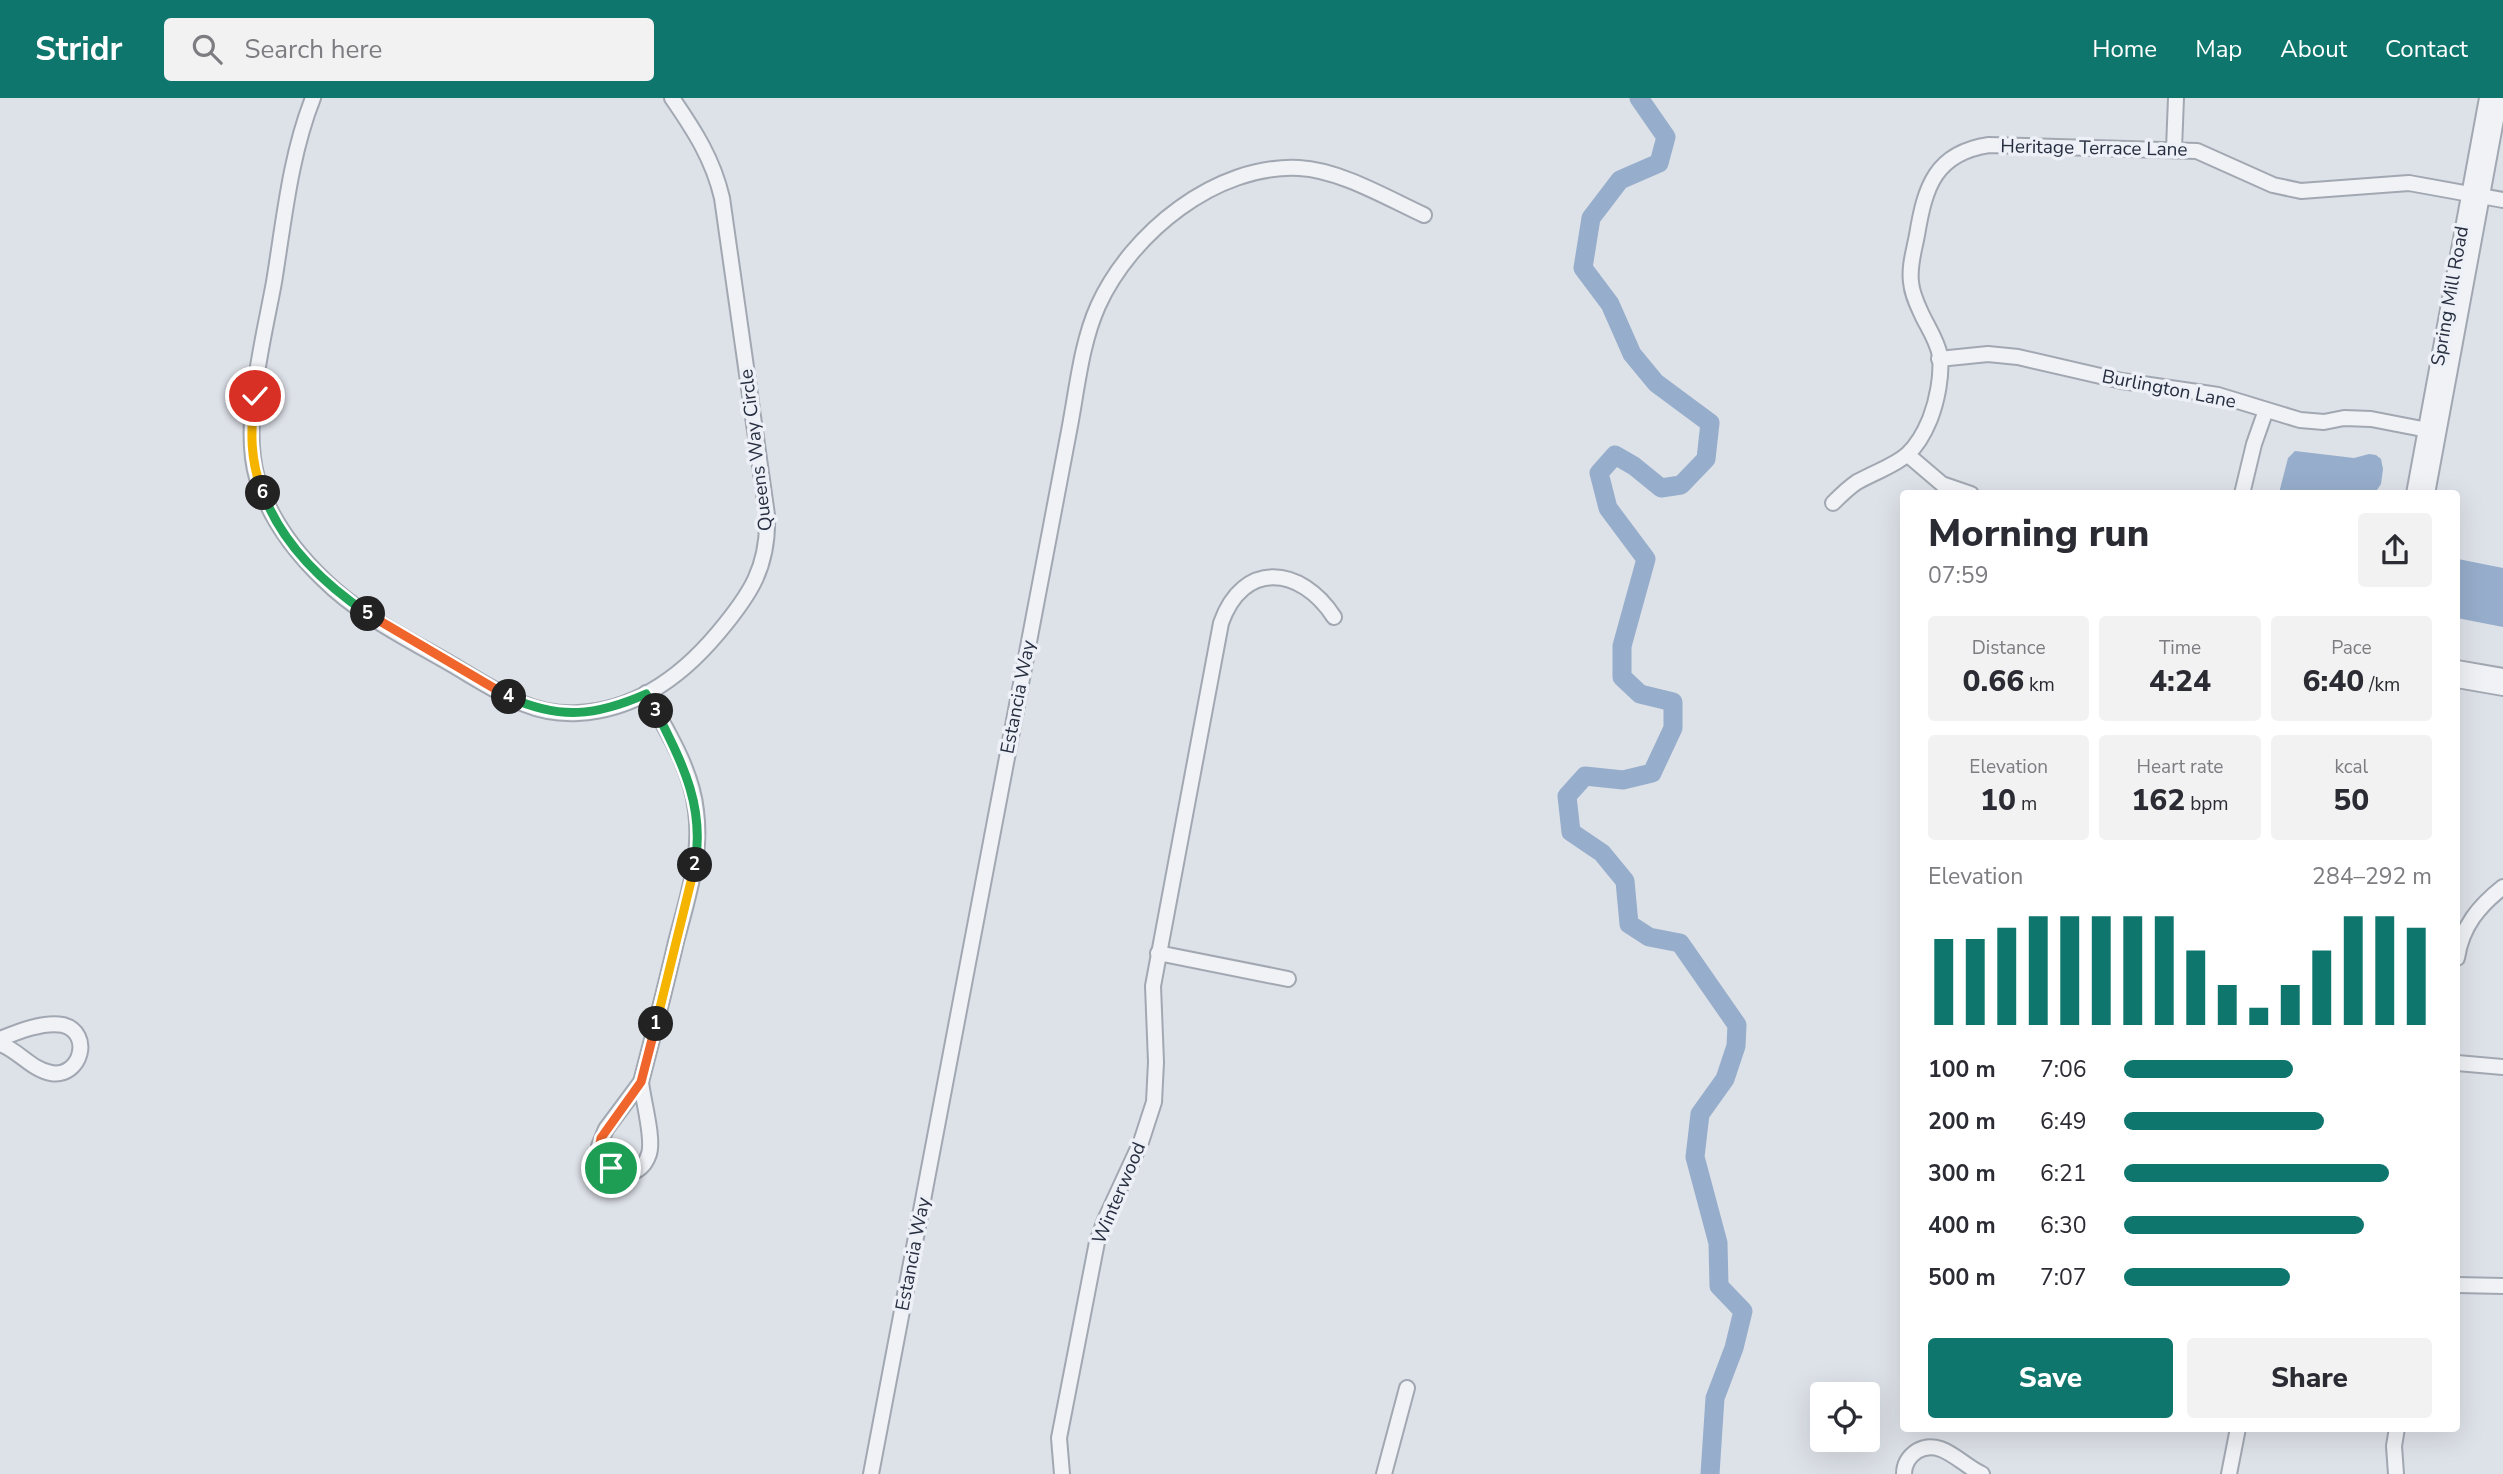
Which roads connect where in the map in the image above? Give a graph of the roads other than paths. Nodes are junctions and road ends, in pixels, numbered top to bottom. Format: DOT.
graph roads {
  1 [pos="313,98"];
  2 [pos="672,98"];
  3 [pos="2176,98"];
  4 [pos="2487,98"];
  5 [pos="2500,98"];
  6 [pos="2174,149"];
  7 [pos="2476,194"];
  8 [pos="2503,200"];
  9 [pos="1424,215"];
  10 [pos="1940,359"];
  11 [pos="2266,410"];
  12 [pos="2432,431"];
  13 [pos="1908,455"];
  14 [pos="1959,490"];
  15 [pos="2243,490"];
  16 [pos="2415,490"];
  17 [pos="2427,490"];
  18 [pos="1833,503"];
  19 [pos="1334,617"];
  20 [pos="2460,669"];
  21 [pos="2503,676"];
  22 [pos="2460,681"];
  23 [pos="2503,688"];
  24 [pos="646,694"];
  25 [pos="2503,887"];
  26 [pos="2460,948"];
  27 [pos="1158,953"];
  28 [pos="1288,979"];
  29 [pos="0,1042"];
  30 [pos="2460,1063"];
  31 [pos="2503,1067"];
  32 [pos="641,1082"];
  33 [pos="2460,1285"];
  34 [pos="2503,1286"];
  35 [pos="1406,1388"];
  36 [pos="2237,1432"];
  37 [pos="2397,1432"];
  38 [pos="871,1474"];
  39 [pos="1062,1474"];
  40 [pos="1384,1474"];
  41 [pos="1904,1474"];
  42 [pos="1982,1474"];
  43 [pos="2229,1474"];
  44 [pos="2396,1474"];
  1 -- 24 [label="street, Queens Way Circle"];
  2 -- 24 [label="street, Queens Way Circle"];
  3 -- 6 [label="street"];
  4 -- 7 [label="street, Spring Mill Road"];
  5 -- 7 [label="street, Spring Mill Road"];
  6 -- 7 [label="street, Heritage Terrace Lane"];
  6 -- 10 [label="street, Heritage Terrace Lane"];
  7 -- 8 [label="street, Heritage Terrace Lane"];
  7 -- 12 [label="street, Spring Mill Road"];
  9 -- 38 [label="street, Estancia Way"];
  10 -- 11 [label="street, Burlington Lane"];
  10 -- 13 [label="street"];
  11 -- 12 [label="street, Burlington Lane"];
  11 -- 15 [label="street"];
  12 -- 16 [label="street, Spring Mill Road"];
  12 -- 17 [label="street, Spring Mill Road"];
  13 -- 14 [label="street"];
  13 -- 18 [label="street"];
  19 -- 27 [label="street, Winterwood"];
  20 -- 21 [label="street"];
  22 -- 23 [label="street"];
  24 -- 32 [label="street"];
  25 -- 26 [label="street"];
  27 -- 28 [label="street"];
  27 -- 39 [label="street, Winterwood"];
  29 -- 29 [label="street"];
  30 -- 31 [label="street"];
  32 -- 32 [label="street"];
  33 -- 34 [label="street"];
  35 -- 40 [label="street"];
  36 -- 43 [label="street"];
  37 -- 44 [label="street"];
  41 -- 42 [label="street"];
}
